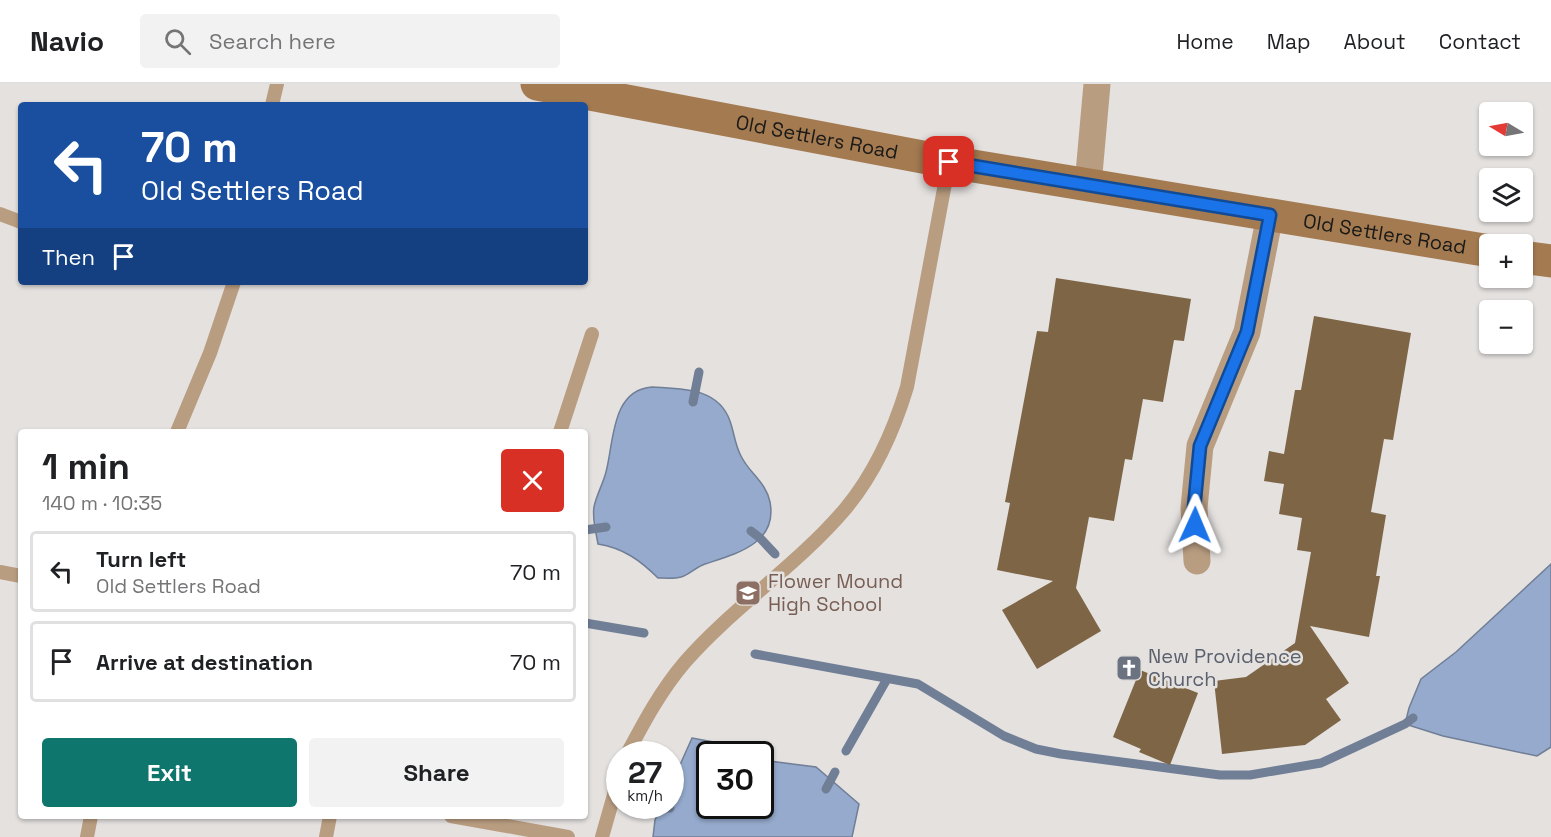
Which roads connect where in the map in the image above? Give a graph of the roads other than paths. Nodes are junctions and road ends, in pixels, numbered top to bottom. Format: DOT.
graph roads {
  1 [pos="277,84"];
  2 [pos="537,84"];
  3 [pos="1097,84"];
  4 [pos="273,102"];
  5 [pos="949,162"];
  6 [pos="1088,185"];
  7 [pos="0,214"];
  8 [pos="1270,215"];
  9 [pos="18,221"];
  10 [pos="1479,249"];
  11 [pos="1533,259"];
  12 [pos="1551,261"];
  13 [pos="233,285"];
  14 [pos="592,334"];
  15 [pos="178,429"];
  16 [pos="561,429"];
  17 [pos="1197,561"];
  18 [pos="0,572"];
  19 [pos="18,575"];
  20 [pos="634,741"];
  21 [pos="606,817"];
  22 [pos="90,819"];
  23 [pos="329,819"];
  24 [pos="468,819"];
  25 [pos="87,837"];
  26 [pos="326,837"];
  27 [pos="568,837"];
  28 [pos="602,837"];
  1 -- 4 [label="lane"];
  2 -- 5 [label="main road, Old Settlers Road"];
  3 -- 6 [label="street"];
  5 -- 6 [label="main road, Old Settlers Road"];
  5 -- 20 [label="lane"];
  6 -- 8 [label="main road, Old Settlers Road"];
  7 -- 9 [label="lane"];
  8 -- 10 [label="main road, Old Settlers Road"];
  8 -- 17 [label="street"];
  11 -- 12 [label="main road"];
  13 -- 15 [label="lane"];
  14 -- 16 [label="lane"];
  18 -- 19 [label="lane"];
  21 -- 28 [label="lane"];
  22 -- 25 [label="lane"];
  23 -- 26 [label="lane"];
  24 -- 27 [label="lane"];
}
